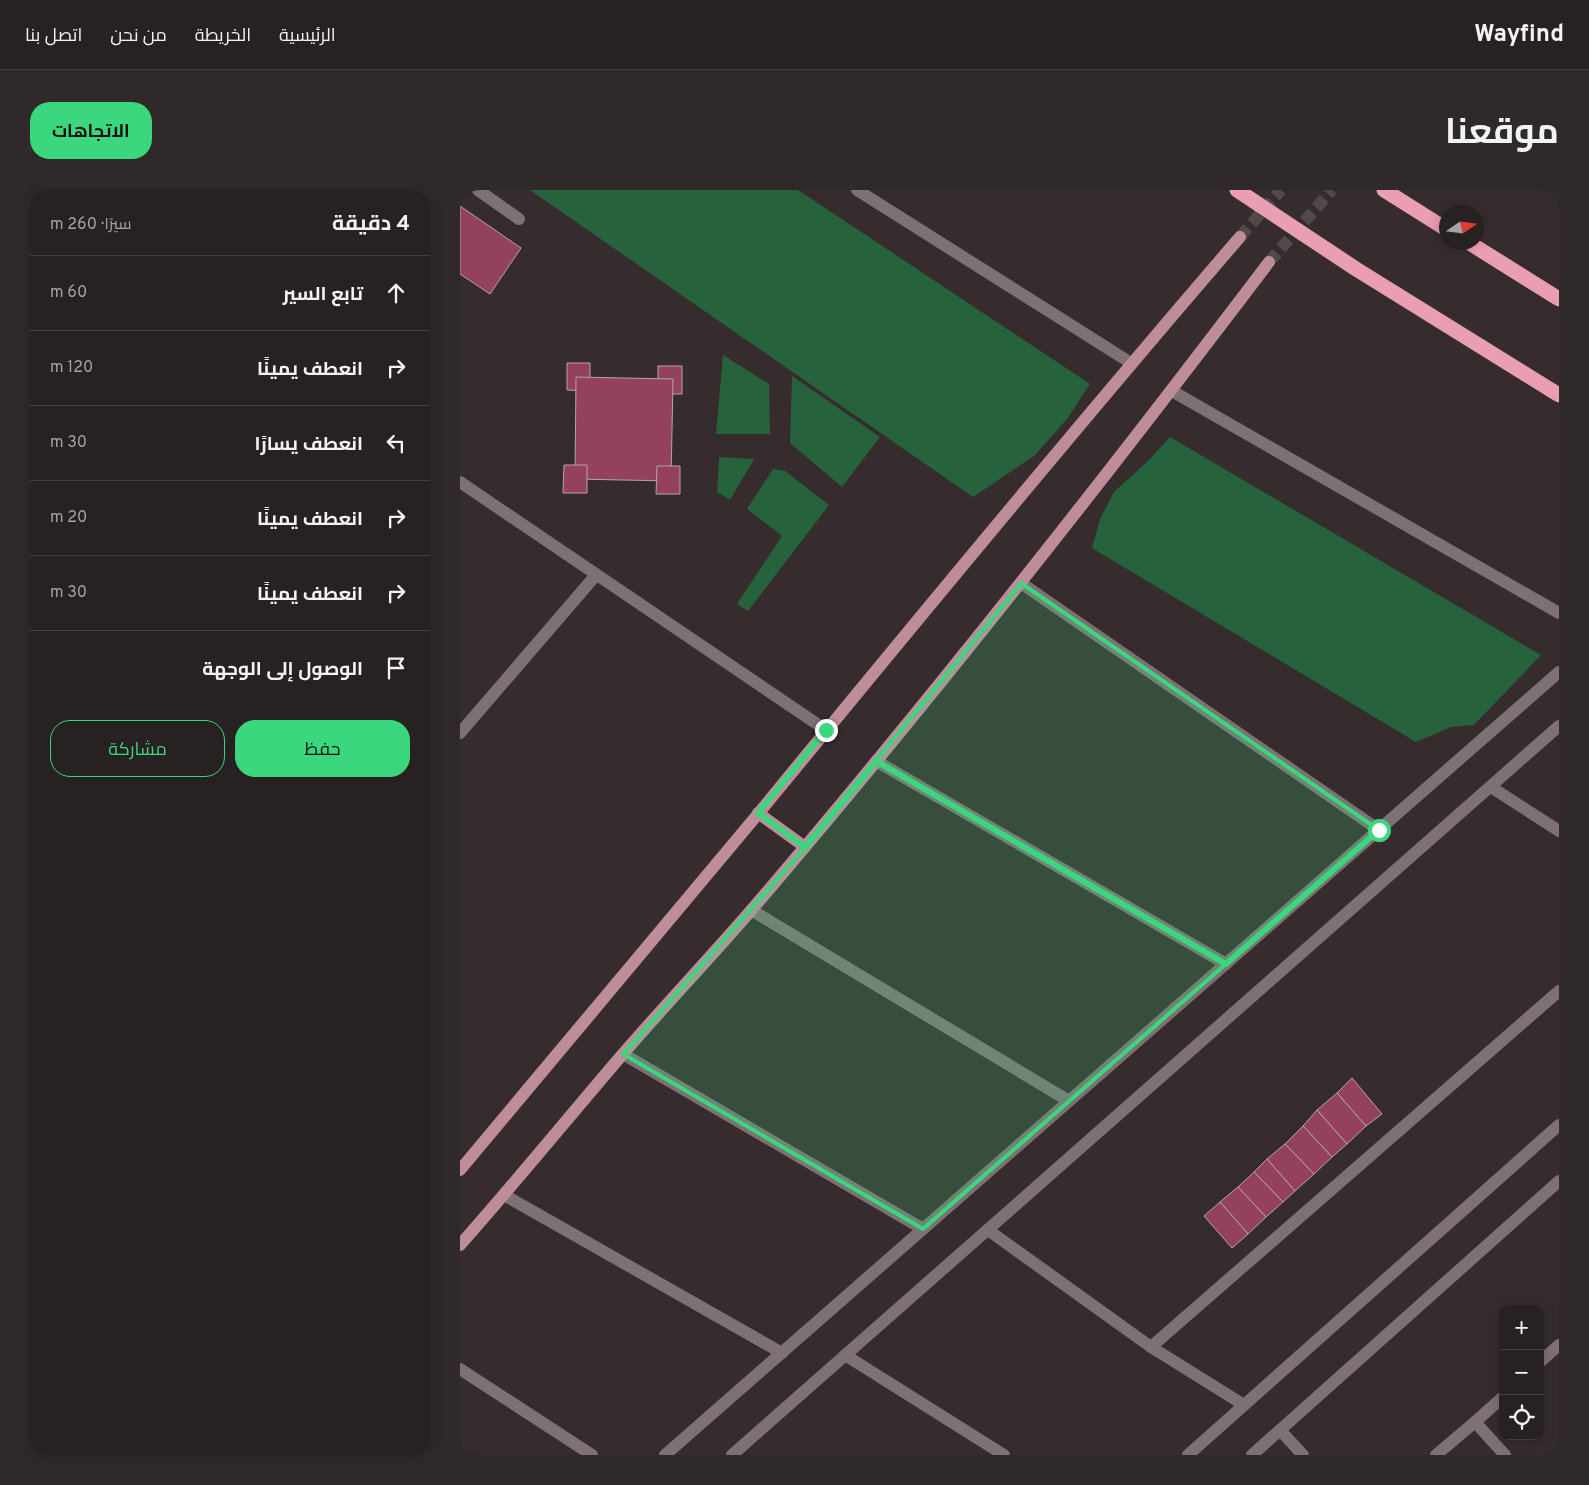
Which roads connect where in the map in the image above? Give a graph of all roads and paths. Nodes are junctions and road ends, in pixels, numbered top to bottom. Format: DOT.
graph roads {
  1 [pos="478,190"];
  2 [pos="857,190"];
  3 [pos="1237,190"];
  4 [pos="1384,190"];
  5 [pos="519,219"];
  6 [pos="1439,225"];
  7 [pos="1240,237"];
  8 [pos="1481,250"];
  9 [pos="1270,262"];
  10 [pos="1559,299"];
  11 [pos="1131,363"];
  12 [pos="1172,391"];
  13 [pos="1559,395"];
  14 [pos="460,482"];
  15 [pos="596,574"];
  16 [pos="1021,583"];
  17 [pos="1559,613"];
  18 [pos="1559,672"];
  19 [pos="1559,726"];
  20 [pos="826,730"];
  21 [pos="460,733"];
  22 [pos="876,761"];
  23 [pos="1491,787"];
  24 [pos="758,813"];
  25 [pos="1379,830"];
  26 [pos="1559,831"];
  27 [pos="805,847"];
  28 [pos="751,910"];
  29 [pos="1226,964"];
  30 [pos="1559,991"];
  31 [pos="623,1054"];
  32 [pos="1069,1101"];
  33 [pos="1559,1125"];
  34 [pos="460,1170"];
  35 [pos="1559,1181"];
  36 [pos="504,1195"];
  37 [pos="923,1228"];
  38 [pos="988,1230"];
  39 [pos="460,1245"];
  40 [pos="1559,1345"];
  41 [pos="1150,1347"];
  42 [pos="782,1353"];
  43 [pos="845,1355"];
  44 [pos="1544,1358"];
  45 [pos="460,1369"];
  46 [pos="1499,1401"];
  47 [pos="1244,1405"];
  48 [pos="1475,1422"];
  49 [pos="1280,1430"];
  50 [pos="592,1455"];
  51 [pos="665,1455"];
  52 [pos="732,1455"];
  53 [pos="1004,1455"];
  54 [pos="1188,1455"];
  55 [pos="1252,1455"];
  56 [pos="1303,1455"];
  57 [pos="1436,1455"];
  58 [pos="1505,1455"];
  1 -- 5 [label="street"];
  2 -- 11 [label="street"];
  3 -- 13 [label="highway"];
  4 -- 6 [label="highway"];
  7 -- 11 [label="main road"];
  8 -- 10 [label="highway"];
  9 -- 12 [label="main road"];
  11 -- 20 [label="main road"];
  12 -- 16 [label="main road"];
  12 -- 17 [label="street"];
  14 -- 15 [label="street"];
  15 -- 20 [label="street"];
  15 -- 21 [label="street"];
  16 -- 22 [label="main road"];
  16 -- 25 [label="street"];
  18 -- 25 [label="street"];
  19 -- 23 [label="street"];
  20 -- 24 [label="main road"];
  22 -- 27 [label="main road"];
  22 -- 29 [label="street"];
  23 -- 26 [label="street"];
  23 -- 38 [label="street"];
  24 -- 27 [label="main road"];
  24 -- 34 [label="main road"];
  25 -- 29 [label="street"];
  27 -- 28 [label="main road"];
  28 -- 31 [label="main road"];
  28 -- 32 [label="street"];
  29 -- 32 [label="street"];
  30 -- 41 [label="street"];
  31 -- 36 [label="main road"];
  31 -- 37 [label="street"];
  32 -- 37 [label="street"];
  33 -- 47 [label="street"];
  35 -- 49 [label="street"];
  36 -- 39 [label="main road"];
  36 -- 42 [label="street"];
  37 -- 42 [label="street"];
  38 -- 41 [label="street"];
  38 -- 43 [label="street"];
  40 -- 44 [label="street"];
  41 -- 47 [label="street"];
  42 -- 51 [label="street"];
  43 -- 52 [label="street"];
  43 -- 53 [label="street"];
  45 -- 50 [label="street"];
  46 -- 48 [label="street"];
  47 -- 54 [label="street"];
  48 -- 57 [label="street"];
  48 -- 58 [label="street"];
  49 -- 55 [label="street"];
  49 -- 56 [label="street"];
}
